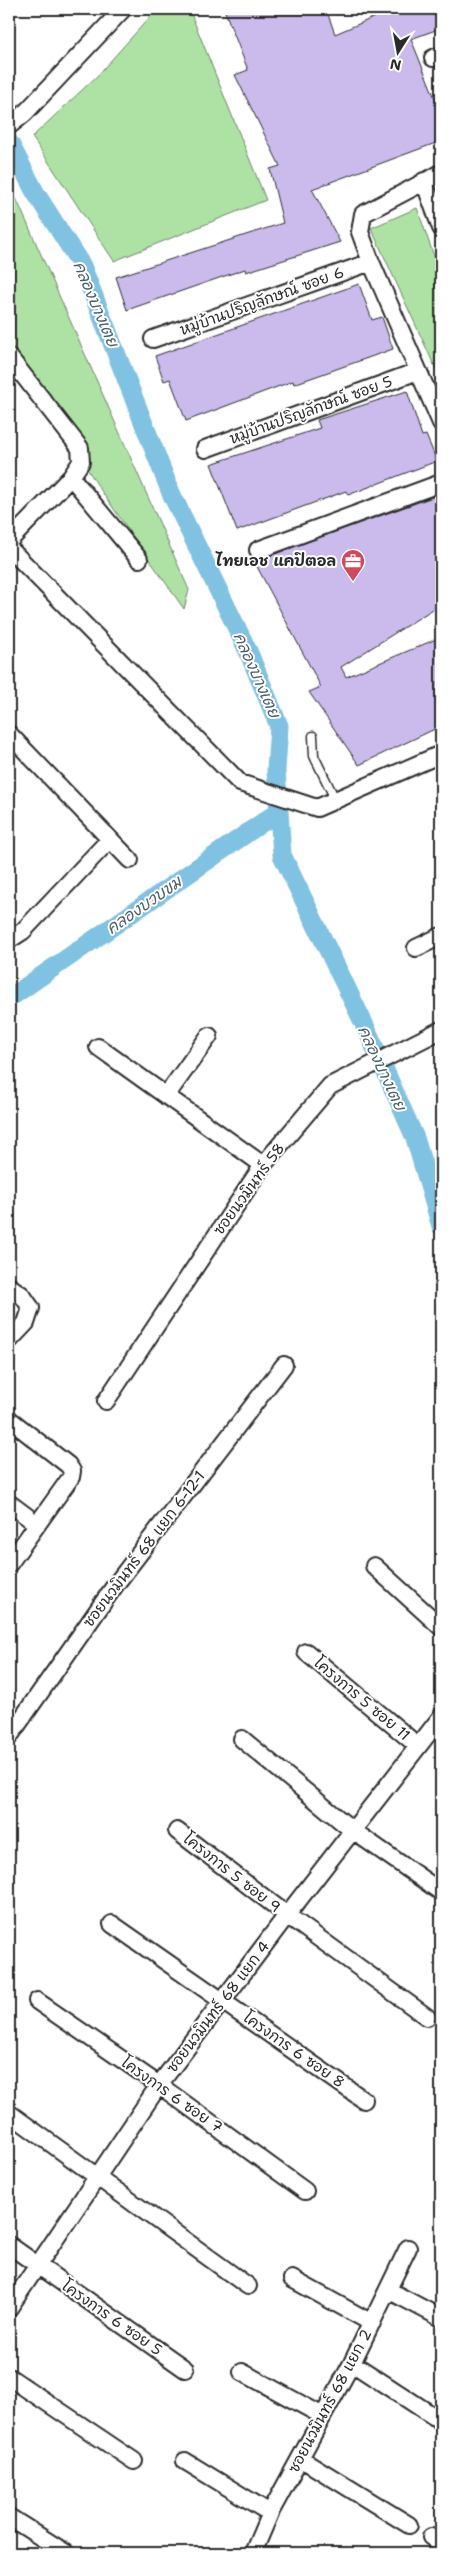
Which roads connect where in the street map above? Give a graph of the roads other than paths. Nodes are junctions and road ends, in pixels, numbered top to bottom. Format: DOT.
graph roads {
  1 [pos="123,9"];
  2 [pos="9,126"];
  3 [pos="441,173"];
  4 [pos="424,181"];
  5 [pos="441,228"];
  6 [pos="371,262"];
  7 [pos="153,339"];
  8 [pos="9,357"];
  9 [pos="418,371"];
  10 [pos="441,422"];
  11 [pos="204,449"];
  12 [pos="71,477"];
  13 [pos="441,483"];
  14 [pos="9,541"];
  15 [pos="9,548"];
  16 [pos="258,550"];
  17 [pos="139,559"];
  18 [pos="9,734"];
  19 [pos="312,736"];
  20 [pos="441,754"];
  21 [pos="336,801"];
  22 [pos="110,839"];
  23 [pos="130,860"];
  24 [pos="441,936"];
  25 [pos="9,940"];
  26 [pos="416,948"];
  27 [pos="441,1030"];
  28 [pos="209,1036"];
  29 [pos="98,1047"];
  30 [pos="166,1096"];
  31 [pos="264,1165"];
  32 [pos="9,1286"];
  33 [pos="9,1341"];
  34 [pos="284,1365"];
  35 [pos="106,1401"];
  36 [pos="9,1420"];
  37 [pos="9,1503"];
  38 [pos="37,1524"];
  39 [pos="9,1564"];
  40 [pos="374,1566"];
  41 [pos="438,1617"];
  42 [pos="306,1652"];
  43 [pos="441,1717"];
  44 [pos="9,1737"];
  45 [pos="242,1739"];
  46 [pos="418,1746"];
  47 [pos="177,1830"];
  48 [pos="352,1830"];
  49 [pos="441,1892"];
  50 [pos="286,1916"];
  51 [pos="112,1924"];
  52 [pos="37,2001"];
  53 [pos="224,2001"];
  54 [pos="427,2017"];
  55 [pos="160,2085"];
  56 [pos="364,2100"];
  57 [pos="9,2113"];
  58 [pos="98,2178"];
  59 [pos="305,2191"];
  60 [pos="9,2245"];
  61 [pos="408,2248"];
  62 [pos="39,2266"];
  63 [pos="292,2279"];
  64 [pos="248,2286"];
  65 [pos="388,2290"];
  66 [pos="9,2308"];
  67 [pos="441,2318"];
  68 [pos="372,2323"];
  69 [pos="352,2363"];
  70 [pos="185,2369"];
  71 [pos="242,2372"];
  72 [pos="9,2378"];
  73 [pos="323,2416"];
  74 [pos="441,2420"];
  75 [pos="300,2458"];
  76 [pos="134,2461"];
  77 [pos="185,2461"];
  78 [pos="270,2513"];
  79 [pos="9,2517"];
  80 [pos="409,2525"];
  81 [pos="66,2553"];
  82 [pos="252,2553"];
  1 -- 2 [label="street"];
  3 -- 4 [label="street"];
  4 -- 5 [label="street"];
  4 -- 6 [label="street"];
  6 -- 7 [label="street, หมู่บ้านปริญลักษณ์ ซอย 6"];
  6 -- 9 [label="street"];
  8 -- 12 [label="street"];
  9 -- 10 [label="street"];
  9 -- 11 [label="street, หมู่บ้านปริญลักษณ์ ซอย 5"];
  12 -- 14 [label="street"];
  12 -- 17 [label="street"];
  13 -- 16 [label="street"];
  15 -- 21 [label="street"];
  18 -- 22 [label="street"];
  19 -- 21 [label="lane"];
  20 -- 21 [label="street"];
  22 -- 23 [label="street"];
  22 -- 25 [label="street"];
  24 -- 26 [label="street"];
  27 -- 31 [label="street, ซอยนวมินทร์ 58"];
  28 -- 30 [label="street"];
  29 -- 30 [label="street"];
  30 -- 31 [label="street"];
  31 -- 35 [label="street, ซอยนวมินทร์ 58"];
  32 -- 33 [label="street"];
  34 -- 44 [label="street, ซอยนวมินทร์ 68 แยก 6-12-1"];
  36 -- 38 [label="street"];
  37 -- 38 [label="street"];
  38 -- 39 [label="street"];
  40 -- 41 [label="street"];
  42 -- 46 [label="street, โครงการ 5 ซอย 11"];
  43 -- 46 [label="street, ซอยนวมินทร์ 68 แยก 4"];
  45 -- 48 [label="street"];
  46 -- 48 [label="street, ซอยนวมินทร์ 68 แยก 4"];
  47 -- 50 [label="street, โครงการ 5 ซอย 9"];
  48 -- 49 [label="street"];
  48 -- 50 [label="street, ซอยนวมินทร์ 68 แยก 4"];
  50 -- 53 [label="street, ซอยนวมินทร์ 68 แยก 4"];
  50 -- 54 [label="street, โครงการ 5 ซอย 9"];
  51 -- 53 [label="street, โครงการ 6 ซอย 8"];
  52 -- 55 [label="street, โครงการ 6 ซอย 7"];
  53 -- 55 [label="street, ซอยนวมินทร์ 68 แยก 4"];
  53 -- 56 [label="street, โครงการ 6 ซอย 8"];
  55 -- 58 [label="street, ซอยนวมินทร์ 68 แยก 4"];
  55 -- 59 [label="street, โครงการ 6 ซอย 7"];
  57 -- 58 [label="street"];
  58 -- 62 [label="street, ซอยนวมินทร์ 68 แยก 4"];
  58 -- 64 [label="street"];
  60 -- 62 [label="street, โครงการ 6 ซอย 5"];
  61 -- 65 [label="street, ซอยนวมินทร์ 68 แยก 2"];
  62 -- 66 [label="street, ซอยนวมินทร์ 68 แยก 4"];
  62 -- 70 [label="street, โครงการ 6 ซอย 5"];
  63 -- 68 [label="street"];
  65 -- 67 [label="street"];
  65 -- 68 [label="street, ซอยนวมินทร์ 68 แยก 2"];
  68 -- 69 [label="street, ซอยนวมินทร์ 68 แยก 2"];
  69 -- 73 [label="street, ซอยนวมินทร์ 68 แยก 2"];
  69 -- 74 [label="street"];
  71 -- 73 [label="street"];
  72 -- 76 [label="street"];
  73 -- 75 [label="street, ซอยนวมินทร์ 68 แยก 2"];
  75 -- 78 [label="street, ซอยนวมินทร์ 68 แยก 2"];
  75 -- 80 [label="street"];
  77 -- 78 [label="street"];
  78 -- 82 [label="street, ซอยนวมินทร์ 68 แยก 2"];
  79 -- 81 [label="street"];
}
